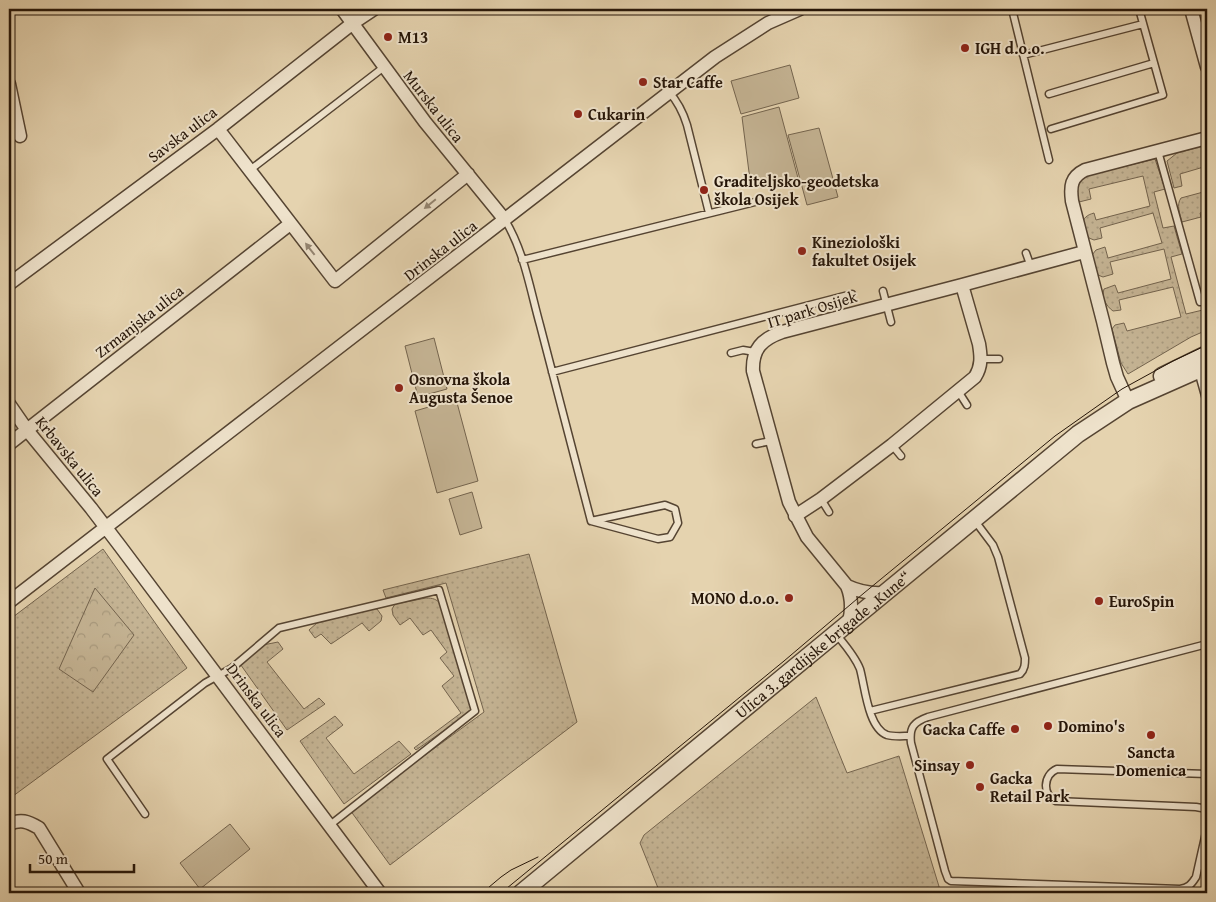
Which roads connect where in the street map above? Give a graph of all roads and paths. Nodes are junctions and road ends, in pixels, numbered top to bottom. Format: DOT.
graph roads {
  1 [pos="342,9"];
  2 [pos="374,9"];
  3 [pos="800,9"];
  4 [pos="1012,9"];
  5 [pos="1139,9"];
  6 [pos="1191,9"];
  7 [pos="353,23"];
  8 [pos="1143,24"];
  9 [pos="1023,55"];
  10 [pos="1154,63"];
  11 [pos="384,67"];
  12 [pos="1207,67"];
  13 [pos="9,84"];
  14 [pos="670,92"];
  15 [pos="1049,94"];
  16 [pos="218,128"];
  17 [pos="1051,129"];
  18 [pos="20,136"];
  19 [pos="1207,138"];
  20 [pos="1158,151"];
  21 [pos="1049,160"];
  22 [pos="250,170"];
  23 [pos="468,174"];
  24 [pos="756,202"];
  25 [pos="709,214"];
  26 [pos="505,220"];
  27 [pos="290,224"];
  28 [pos="1084,252"];
  29 [pos="1026,253"];
  30 [pos="522,260"];
  31 [pos="1030,267"];
  32 [pos="9,284"];
  33 [pos="962,286"];
  34 [pos="883,290"];
  35 [pos="852,294"];
  36 [pos="1200,302"];
  37 [pos="886,304"];
  38 [pos="891,322"];
  39 [pos="755,352"];
  40 [pos="731,353"];
  41 [pos="1207,354"];
  42 [pos="981,359"];
  43 [pos="999,359"];
  44 [pos="1203,368"];
  45 [pos="552,372"];
  46 [pos="958,391"];
  47 [pos="1128,401"];
  48 [pos="1207,403"];
  49 [pos="9,404"];
  50 [pos="967,404"];
  51 [pos="27,430"];
  52 [pos="771,441"];
  53 [pos="9,444"];
  54 [pos="756,444"];
  55 [pos="892,445"];
  56 [pos="901,456"];
  57 [pos="821,499"];
  58 [pos="829,512"];
  59 [pos="795,516"];
  60 [pos="974,520"];
  61 [pos="591,521"];
  62 [pos="106,528"];
  63 [pos="847,586"];
  64 [pos="884,593"];
  65 [pos="9,602"];
  66 [pos="849,622"];
  67 [pos="835,634"];
  68 [pos="1207,644"];
  69 [pos="218,676"];
  70 [pos="870,711"];
  71 [pos="910,736"];
  72 [pos="1207,774"];
  73 [pos="1207,809"];
  74 [pos="145,814"];
  75 [pos="9,824"];
  76 [pos="330,825"];
  77 [pos="1207,828"];
  78 [pos="80,893"];
  79 [pos="380,893"];
  80 [pos="521,893"];
  1 -- 7 [label="street, Murska ulica"];
  2 -- 7 [label="street, Savska ulica"];
  3 -- 14 [label="street, Drinska ulica"];
  4 -- 9 [label="lane"];
  5 -- 8 [label="lane"];
  6 -- 12 [label="street"];
  7 -- 11 [label="street, Murska ulica"];
  7 -- 16 [label="street, Savska ulica"];
  8 -- 9 [label="lane"];
  8 -- 10 [label="lane"];
  9 -- 21 [label="lane"];
  10 -- 15 [label="lane"];
  10 -- 17 [label="lane"];
  11 -- 22 [label="lane"];
  11 -- 23 [label="street, Murska ulica"];
  13 -- 18 [label="street"];
  14 -- 25 [label="lane"];
  14 -- 26 [label="street, Drinska ulica"];
  16 -- 22 [label="street"];
  16 -- 32 [label="street, Savska ulica"];
  19 -- 20 [label="street"];
  20 -- 28 [label="street"];
  20 -- 36 [label="lane"];
  22 -- 27 [label="street"];
  23 -- 26 [label="street, Murska ulica"];
  23 -- 27 [label="street, one-way"];
  24 -- 25 [label="lane"];
  25 -- 30 [label="lane"];
  26 -- 30 [label="lane"];
  26 -- 62 [label="street, Drinska ulica"];
  27 -- 51 [label="street, Zrmanjska ulica"];
  28 -- 31 [label="street, IT park Osijek"];
  28 -- 47 [label="street"];
  29 -- 31 [label="lane"];
  30 -- 45 [label="lane"];
  31 -- 33 [label="street, IT park Osijek"];
  33 -- 37 [label="street, IT park Osijek"];
  33 -- 42 [label="street"];
  34 -- 37 [label="lane"];
  35 -- 45 [label="lane"];
  37 -- 38 [label="lane"];
  37 -- 39 [label="street, IT park Osijek"];
  39 -- 40 [label="lane"];
  39 -- 52 [label="street"];
  41 -- 47 [label="street, Ulica 3. gardijske brigade „Kune“"];
  42 -- 43 [label="lane"];
  42 -- 46 [label="street"];
  44 -- 47 [label="street, Ulica 3. gardijske brigade „Kune“"];
  44 -- 48 [label="lane"];
  45 -- 61 [label="lane"];
  46 -- 50 [label="lane"];
  46 -- 55 [label="street"];
  47 -- 60 [label="street, Ulica 3. gardijske brigade „Kune“"];
  49 -- 51 [label="street, Krbavska ulica"];
  51 -- 53 [label="street, Zrmanjska ulica"];
  51 -- 62 [label="street, Krbavska ulica"];
  52 -- 54 [label="lane"];
  52 -- 59 [label="street"];
  55 -- 56 [label="lane"];
  55 -- 57 [label="street"];
  57 -- 58 [label="lane"];
  57 -- 59 [label="street"];
  59 -- 63 [label="street"];
  60 -- 64 [label="street, Ulica 3. gardijske brigade „Kune“"];
  60 -- 70 [label="lane"];
  61 -- 61 [label="lane"];
  62 -- 65 [label="street, Drinska ulica"];
  62 -- 69 [label="street, Drinska ulica"];
  63 -- 64 [label="street"];
  63 -- 66 [label="street"];
  64 -- 66 [label="street, Ulica 3. gardijske brigade „Kune“"];
  66 -- 67 [label="street, Ulica 3. gardijske brigade „Kune“"];
  67 -- 70 [label="lane"];
  67 -- 80 [label="street, Ulica 3. gardijske brigade „Kune“"];
  68 -- 71 [label="lane"];
  69 -- 74 [label="lane"];
  69 -- 76 [label="street, Drinska ulica"];
  69 -- 76 [label="lane"];
  70 -- 71 [label="lane"];
  71 -- 77 [label="lane"];
  72 -- 73 [label="lane"];
  75 -- 78 [label="street"];
  76 -- 79 [label="street, Drinska ulica"];
}
